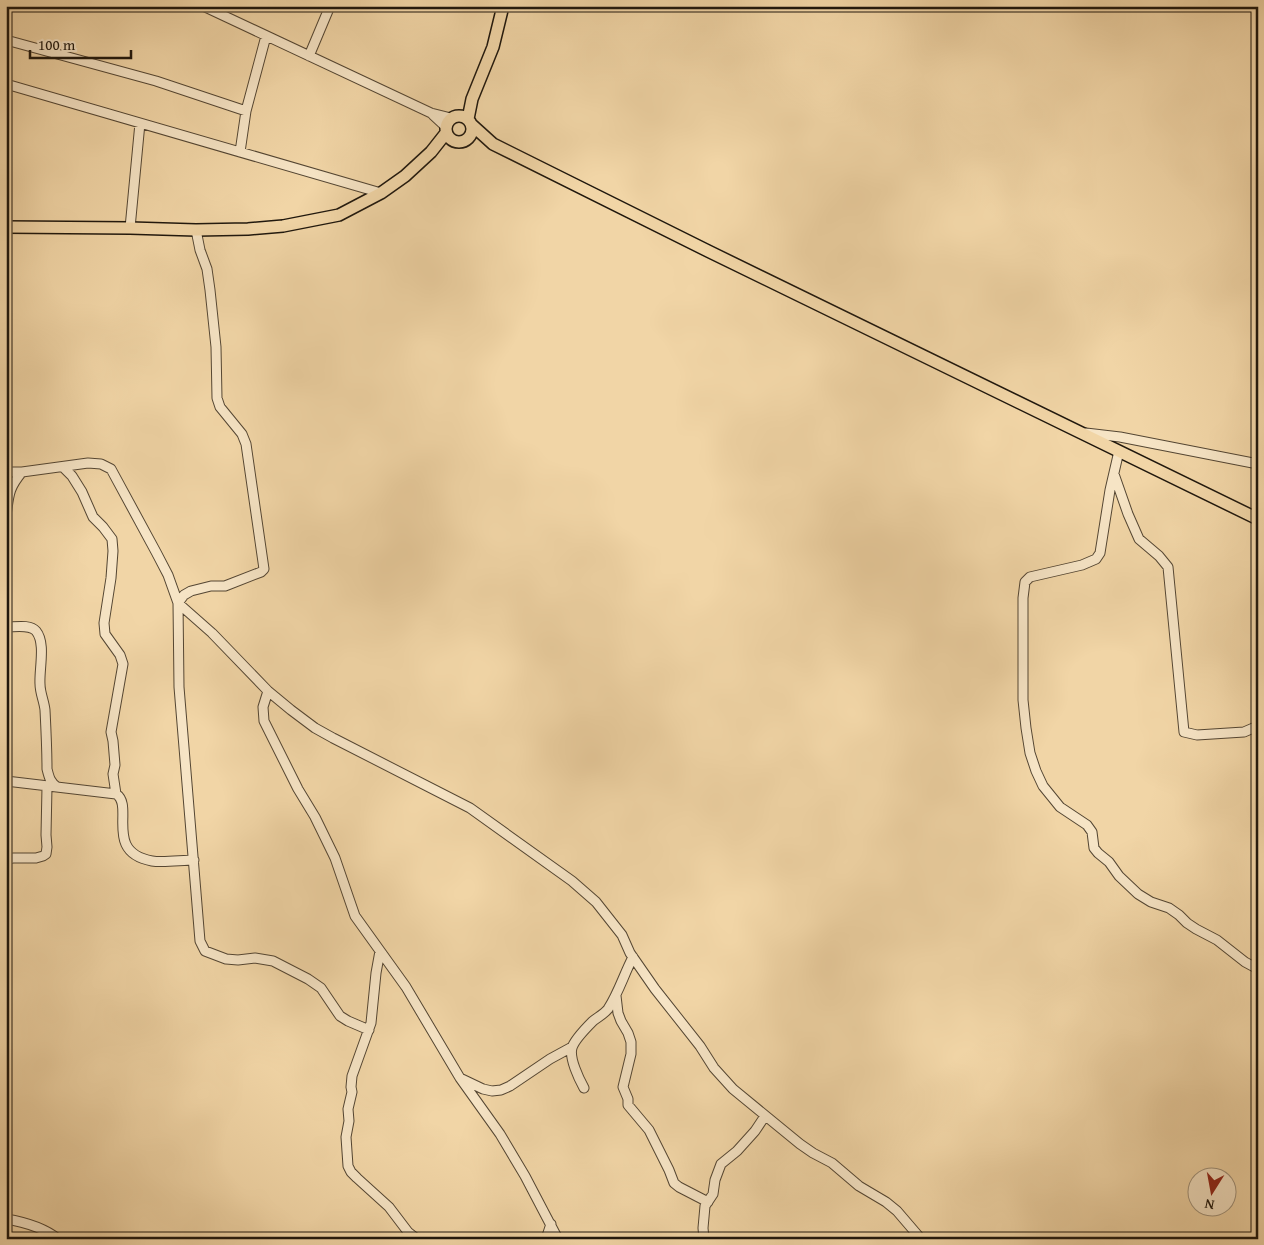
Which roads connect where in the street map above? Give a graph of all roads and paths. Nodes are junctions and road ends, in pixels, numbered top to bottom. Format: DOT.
graph roads {
  1 [pos="203,6"];
  2 [pos="330,6"];
  3 [pos="503,6"];
  4 [pos="266,36"];
  5 [pos="6,40"];
  6 [pos="309,56"];
  7 [pos="6,84"];
  8 [pos="472,99"];
  9 [pos="246,111"];
  10 [pos="470,122"];
  11 [pos="140,123"];
  12 [pos="450,123"];
  13 [pos="461,140"];
  14 [pos="493,144"];
  15 [pos="240,152"];
  16 [pos="431,152"];
  17 [pos="382,193"];
  18 [pos="6,227"];
  19 [pos="130,228"];
  20 [pos="196,230"];
  21 [pos="1080,432"];
  22 [pos="1119,451"];
  23 [pos="1258,464"];
  24 [pos="63,467"];
  25 [pos="6,472"];
  26 [pos="22,472"];
  27 [pos="1114,474"];
  28 [pos="6,516"];
  29 [pos="1258,519"];
  30 [pos="178,603"];
  31 [pos="6,627"];
  32 [pos="268,691"];
  33 [pos="1258,726"];
  34 [pos="6,781"];
  35 [pos="52,787"];
  36 [pos="116,794"];
  37 [pos="6,860"];
  38 [pos="194,860"];
  39 [pos="380,951"];
  40 [pos="633,957"];
  41 [pos="1258,969"];
  42 [pos="616,996"];
  43 [pos="369,1030"];
  44 [pos="572,1047"];
  45 [pos="460,1078"];
  46 [pos="584,1088"];
  47 [pos="765,1116"];
  48 [pos="708,1202"];
  49 [pos="6,1219"];
  50 [pos="551,1224"];
  51 [pos="58,1239"];
  52 [pos="417,1239"];
  53 [pos="546,1239"];
  54 [pos="558,1239"];
  55 [pos="704,1239"];
  56 [pos="921,1239"];
  1 -- 4 [label="street"];
  2 -- 6 [label="street"];
  3 -- 8 [label="main road"];
  4 -- 6 [label="street"];
  4 -- 9 [label="street"];
  5 -- 9 [label="street"];
  6 -- 12 [label="street"];
  7 -- 11 [label="street"];
  8 -- 10 [label="main road"];
  8 -- 12 [label="main road"];
  9 -- 15 [label="street"];
  10 -- 12 [label="main road"];
  10 -- 13 [label="main road"];
  10 -- 14 [label="main road"];
  11 -- 15 [label="street"];
  11 -- 19 [label="street"];
  12 -- 13 [label="main road"];
  12 -- 16 [label="main road"];
  13 -- 14 [label="main road"];
  13 -- 16 [label="main road"];
  14 -- 21 [label="main road"];
  15 -- 17 [label="street"];
  16 -- 17 [label="main road"];
  17 -- 20 [label="main road"];
  18 -- 19 [label="main road"];
  19 -- 20 [label="main road"];
  20 -- 30 [label="street"];
  21 -- 22 [label="main road"];
  21 -- 23 [label="street"];
  22 -- 27 [label="street"];
  22 -- 29 [label="main road"];
  24 -- 26 [label="street"];
  24 -- 30 [label="street"];
  24 -- 36 [label="street"];
  25 -- 26 [label="street"];
  26 -- 28 [label="street"];
  27 -- 33 [label="street"];
  27 -- 41 [label="street"];
  30 -- 32 [label="street"];
  30 -- 38 [label="street"];
  31 -- 35 [label="street"];
  32 -- 39 [label="street"];
  32 -- 40 [label="street"];
  34 -- 35 [label="street"];
  35 -- 36 [label="street"];
  35 -- 37 [label="street"];
  36 -- 38 [label="street"];
  38 -- 43 [label="street"];
  39 -- 43 [label="street"];
  39 -- 45 [label="street"];
  40 -- 42 [label="street"];
  40 -- 47 [label="street"];
  42 -- 44 [label="street"];
  42 -- 48 [label="street"];
  43 -- 52 [label="street"];
  44 -- 45 [label="street"];
  44 -- 46 [label="street"];
  45 -- 50 [label="street"];
  47 -- 48 [label="street"];
  47 -- 56 [label="street"];
  48 -- 55 [label="street"];
  49 -- 51 [label="street"];
  50 -- 53 [label="street"];
  50 -- 54 [label="street"];
}
